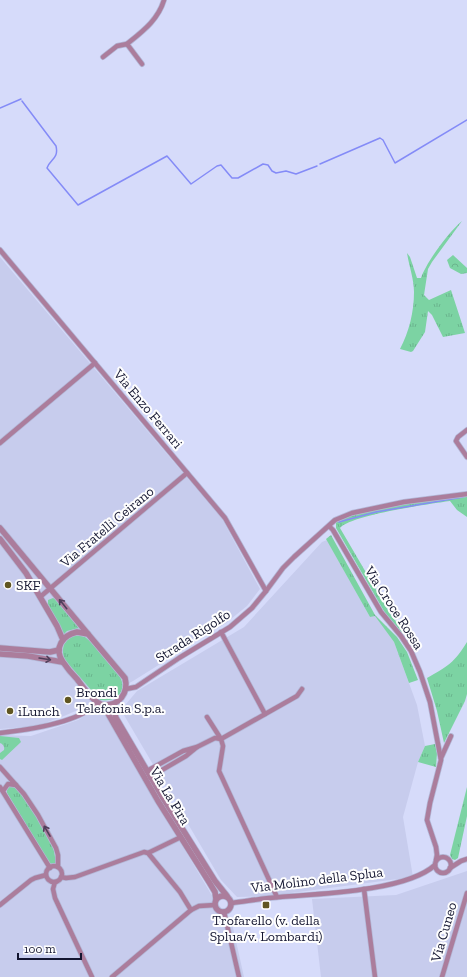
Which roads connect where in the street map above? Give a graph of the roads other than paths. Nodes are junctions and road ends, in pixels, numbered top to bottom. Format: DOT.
graph roads {
  1 [pos="164,0"];
  2 [pos="128,44"];
  3 [pos="103,56"];
  4 [pos="142,64"];
  5 [pos="0,250"];
  6 [pos="5,256"];
  7 [pos="0,260"];
  8 [pos="95,363"];
  9 [pos="467,430"];
  10 [pos="0,443"];
  11 [pos="467,457"];
  12 [pos="188,473"];
  13 [pos="467,494"];
  14 [pos="329,526"];
  15 [pos="0,528"];
  16 [pos="0,539"];
  17 [pos="14,545"];
  18 [pos="9,550"];
  19 [pos="50,589"];
  20 [pos="266,591"];
  21 [pos="40,597"];
  22 [pos="221,632"];
  23 [pos="88,634"];
  24 [pos="62,640"];
  25 [pos="0,648"];
  26 [pos="59,650"];
  27 [pos="0,654"];
  28 [pos="62,662"];
  29 [pos="126,689"];
  30 [pos="302,689"];
  31 [pos="101,704"];
  32 [pos="112,704"];
  33 [pos="265,714"];
  34 [pos="207,717"];
  35 [pos="0,733"];
  36 [pos="451,736"];
  37 [pos="221,739"];
  38 [pos="196,747"];
  39 [pos="170,758"];
  40 [pos="441,760"];
  41 [pos="174,764"];
  42 [pos="0,767"];
  43 [pos="146,771"];
  44 [pos="150,777"];
  45 [pos="16,785"];
  46 [pos="0,787"];
  47 [pos="3,791"];
  48 [pos="181,837"];
  49 [pos="436,847"];
  50 [pos="148,853"];
  51 [pos="448,859"];
  52 [pos="467,859"];
  53 [pos="461,861"];
  54 [pos="436,862"];
  55 [pos="58,867"];
  56 [pos="50,868"];
  57 [pos="450,868"];
  58 [pos="438,871"];
  59 [pos="427,872"];
  60 [pos="46,875"];
  61 [pos="61,876"];
  62 [pos="54,882"];
  63 [pos="364,889"];
  64 [pos="467,893"];
  65 [pos="227,896"];
  66 [pos="277,897"];
  67 [pos="215,902"];
  68 [pos="232,903"];
  69 [pos="0,905"];
  70 [pos="191,910"];
  71 [pos="224,912"];
  72 [pos="91,977"];
  73 [pos="95,977"];
  74 [pos="112,977"];
  75 [pos="239,977"];
  76 [pos="375,977"];
  77 [pos="442,977"];
  1 -- 2 [label="street"];
  2 -- 3 [label="street"];
  2 -- 4 [label="street"];
  5 -- 6 [label="street, Via Enzo Ferrari"];
  6 -- 7 [label="street"];
  6 -- 8 [label="street, Via Enzo Ferrari"];
  8 -- 10 [label="street"];
  8 -- 12 [label="street, Via Enzo Ferrari"];
  9 -- 11 [label="street"];
  12 -- 19 [label="street, Via Fratelli Ceirano"];
  12 -- 20 [label="street, Via Enzo Ferrari"];
  13 -- 14 [label="street, Strada Rigolfo"];
  14 -- 20 [label="street, Strada Rigolfo"];
  14 -- 40 [label="street, Via Croce Rossa"];
  15 -- 17 [label="street"];
  16 -- 18 [label="street"];
  17 -- 18 [label="street"];
  17 -- 19 [label="street"];
  18 -- 21 [label="street"];
  19 -- 21 [label="street, Via Fratelli Ceirano"];
  23 -- 19 [label="street, one-way"];
  20 -- 22 [label="street, Strada Rigolfo"];
  21 -- 24 [label="street"];
  22 -- 29 [label="street, Strada Rigolfo"];
  22 -- 33 [label="street"];
  23 -- 24 [label="street"];
  23 -- 29 [label="street"];
  24 -- 26 [label="street"];
  25 -- 26 [label="street"];
  26 -- 28 [label="street"];
  27 -- 28 [label="street, one-way"];
  28 -- 31 [label="street, Via La Pira"];
  29 -- 32 [label="street"];
  30 -- 33 [label="street"];
  31 -- 32 [label="street"];
  31 -- 35 [label="street"];
  31 -- 48 [label="street, Via La Pira"];
  32 -- 43 [label="street, Via La Pira"];
  33 -- 37 [label="street"];
  34 -- 37 [label="street"];
  36 -- 40 [label="street"];
  37 -- 38 [label="street"];
  37 -- 66 [label="street"];
  38 -- 39 [label="street"];
  38 -- 41 [label="street"];
  39 -- 41 [label="street"];
  39 -- 43 [label="street"];
  40 -- 49 [label="street, Via Croce Rossa"];
  41 -- 44 [label="street"];
  42 -- 45 [label="street"];
  43 -- 44 [label="street, Via La Pira"];
  44 -- 65 [label="street, Via La Pira"];
  45 -- 47 [label="street"];
  55 -- 45 [label="street, one-way"];
  46 -- 47 [label="street"];
  47 -- 56 [label="street"];
  48 -- 50 [label="street"];
  48 -- 67 [label="street, Via La Pira"];
  49 -- 51 [label="street, Via Croce Rossa"];
  49 -- 54 [label="street, Via Croce Rossa"];
  50 -- 61 [label="street"];
  50 -- 70 [label="street"];
  51 -- 53 [label="street"];
  51 -- 54 [label="street"];
  51 -- 57 [label="street"];
  52 -- 53 [label="street"];
  53 -- 57 [label="street"];
  54 -- 58 [label="street"];
  54 -- 59 [label="street, Via Molino della Splua"];
  55 -- 56 [label="street"];
  55 -- 61 [label="street"];
  56 -- 60 [label="street"];
  57 -- 58 [label="street"];
  58 -- 59 [label="street, Via Molino della Splua"];
  59 -- 63 [label="street, Via Molino della Splua"];
  60 -- 62 [label="street"];
  60 -- 69 [label="street"];
  61 -- 62 [label="street"];
  62 -- 72 [label="street"];
  63 -- 66 [label="street, Via Molino della Splua"];
  63 -- 76 [label="street"];
  64 -- 77 [label="street, Via Cuneo"];
  65 -- 67 [label="street"];
  65 -- 68 [label="street"];
  66 -- 68 [label="street, Via Molino della Splua"];
  67 -- 70 [label="street"];
  67 -- 71 [label="street"];
  68 -- 71 [label="street"];
  70 -- 74 [label="street"];
  71 -- 75 [label="street"];
  72 -- 73 [label="street"];
}
